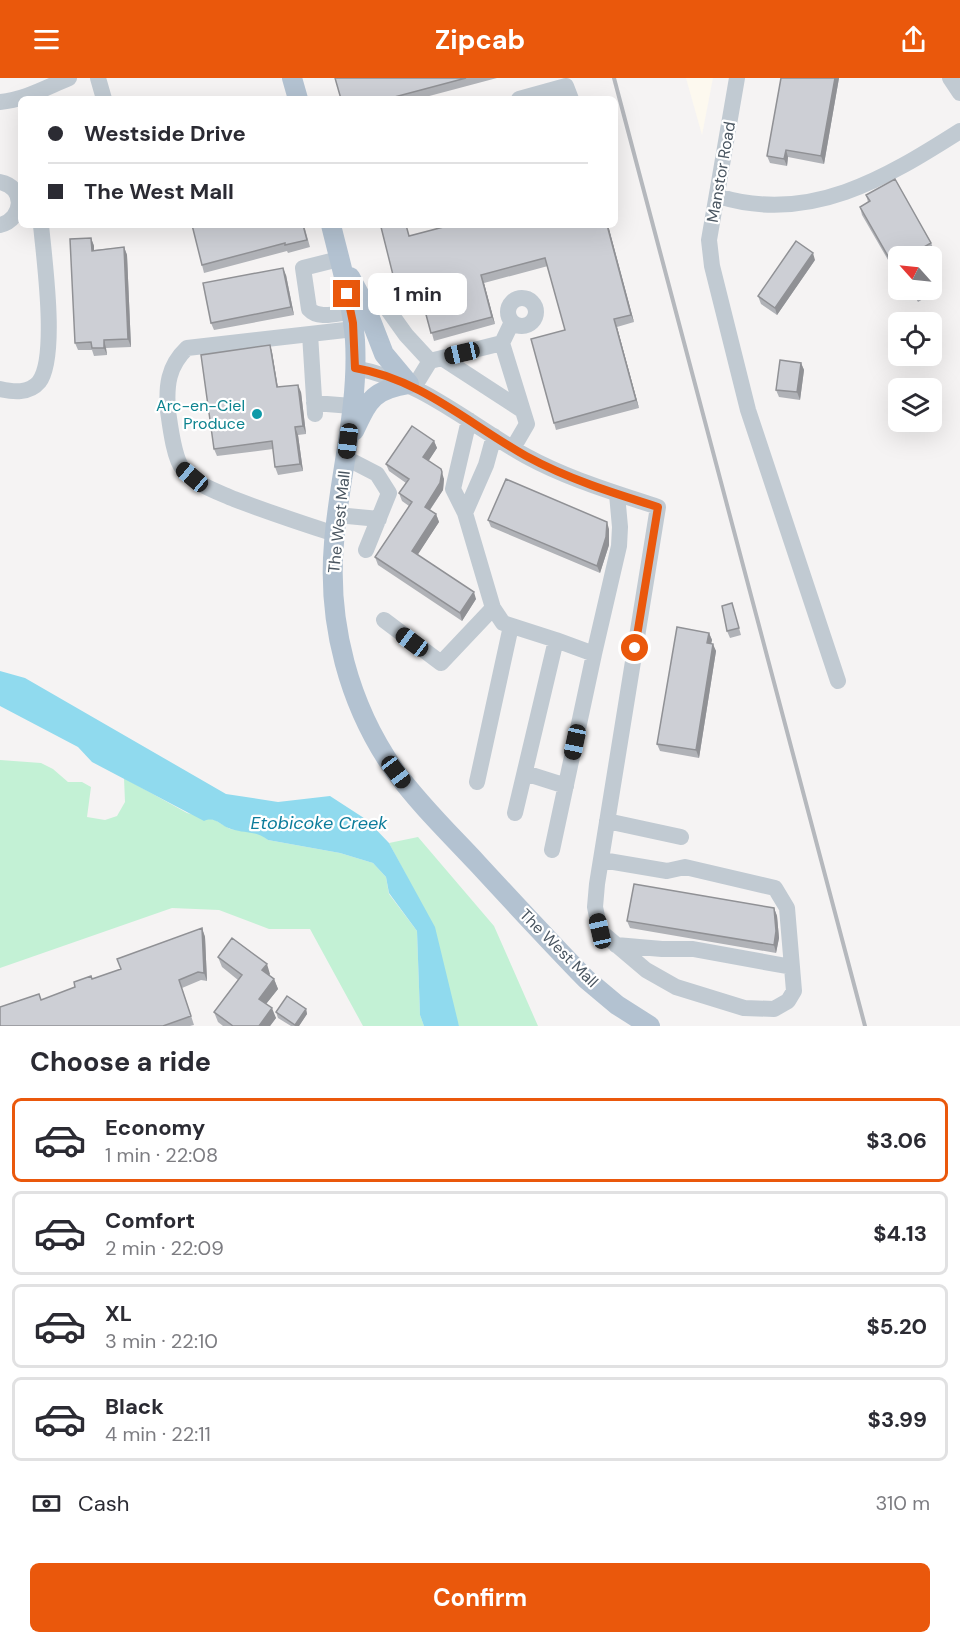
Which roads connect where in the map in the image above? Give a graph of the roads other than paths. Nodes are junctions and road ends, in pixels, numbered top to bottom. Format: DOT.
graph roads {
  1 [pos="69,78"];
  2 [pos="98,78"];
  3 [pos="292,78"];
  4 [pos="737,78"];
  5 [pos="950,78"];
  6 [pos="569,93"];
  7 [pos="960,93"];
  8 [pos="27,96"];
  9 [pos="103,96"];
  10 [pos="297,96"];
  11 [pos="544,96"];
  12 [pos="18,99"];
  13 [pos="0,102"];
  14 [pos="960,131"];
  15 [pos="0,182"];
  16 [pos="18,193"];
  17 [pos="718,196"];
  18 [pos="18,208"];
  19 [pos="0,225"];
  20 [pos="41,228"];
  21 [pos="332,228"];
  22 [pos="339,256"];
  23 [pos="386,307"];
  24 [pos="352,321"];
  25 [pos="512,322"];
  26 [pos="310,334"];
  27 [pos="502,343"];
  28 [pos="436,359"];
  29 [pos="355,368"];
  30 [pos="411,385"];
  31 [pos="0,388"];
  32 [pos="352,406"];
  33 [pos="522,410"];
  34 [pos="469,420"];
  35 [pos="494,436"];
  36 [pos="513,448"];
  37 [pos="347,450"];
  38 [pos="617,494"];
  39 [pos="465,513"];
  40 [pos="379,519"];
  41 [pos="336,525"];
  42 [pos="366,550"];
  43 [pos="493,608"];
  44 [pos="384,620"];
  45 [pos="511,626"];
  46 [pos="556,640"];
  47 [pos="594,654"];
  48 [pos="838,681"];
  49 [pos="525,773"];
  50 [pos="477,782"];
  51 [pos="566,786"];
  52 [pos="515,813"];
  53 [pos="607,821"];
  54 [pos="681,837"];
  55 [pos="552,850"];
  56 [pos="602,860"];
  57 [pos="616,945"];
  58 [pos="792,967"];
  59 [pos="650,1026"];
  1 -- 8 [label="street"];
  2 -- 9 [label="street"];
  3 -- 10 [label="main road"];
  4 -- 17 [label="street, Manstor Road"];
  5 -- 7 [label="street"];
  6 -- 11 [label="street"];
  12 -- 13 [label="street"];
  14 -- 17 [label="street"];
  15 -- 16 [label="street"];
  17 -- 48 [label="street, Manstor Road"];
  18 -- 19 [label="street"];
  20 -- 31 [label="street"];
  21 -- 22 [label="main road, The West Mall"];
  22 -- 24 [label="main road, The West Mall"];
  22 -- 24 [label="street"];
  22 -- 30 [label="main road"];
  23 -- 28 [label="street"];
  24 -- 26 [label="street"];
  24 -- 29 [label="main road, The West Mall"];
  25 -- 27 [label="street"];
  26 -- 32 [label="street"];
  26 -- 41 [label="street"];
  27 -- 28 [label="street"];
  27 -- 33 [label="street"];
  28 -- 30 [label="street"];
  28 -- 33 [label="street"];
  29 -- 30 [label="street"];
  29 -- 32 [label="main road, The West Mall"];
  30 -- 34 [label="street"];
  30 -- 37 [label="main road"];
  32 -- 37 [label="main road, The West Mall"];
  33 -- 36 [label="street"];
  34 -- 35 [label="street"];
  34 -- 39 [label="street"];
  35 -- 36 [label="street"];
  35 -- 39 [label="street"];
  36 -- 38 [label="street"];
  37 -- 40 [label="street"];
  37 -- 41 [label="main road, The West Mall"];
  38 -- 47 [label="street"];
  38 -- 53 [label="street"];
  39 -- 43 [label="street"];
  40 -- 41 [label="street"];
  40 -- 42 [label="street"];
  41 -- 59 [label="main road, The West Mall"];
  43 -- 44 [label="street"];
  43 -- 45 [label="street"];
  45 -- 46 [label="street"];
  45 -- 50 [label="street"];
  46 -- 47 [label="street"];
  46 -- 49 [label="street"];
  47 -- 51 [label="street"];
  49 -- 51 [label="street"];
  49 -- 52 [label="street"];
  51 -- 55 [label="street"];
  53 -- 54 [label="street"];
  53 -- 56 [label="street"];
  56 -- 57 [label="street"];
  56 -- 58 [label="street"];
  57 -- 58 [label="street"];
  57 -- 58 [label="street"];
}
